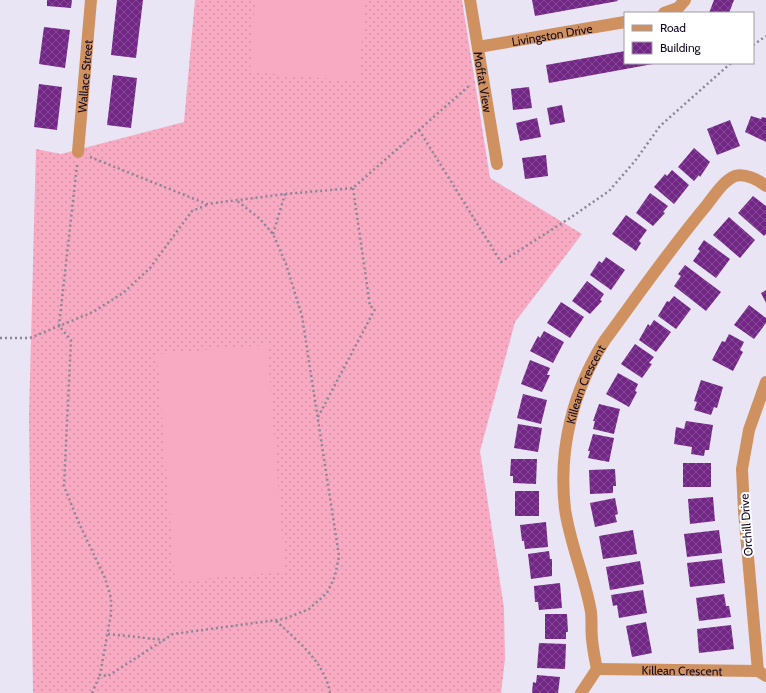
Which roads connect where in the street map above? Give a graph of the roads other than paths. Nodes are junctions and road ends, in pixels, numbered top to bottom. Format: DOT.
graph roads {
  1 [pos="91,0"];
  2 [pos="470,0"];
  3 [pos="685,0"];
  4 [pos="667,12"];
  5 [pos="624,22"];
  6 [pos="478,47"];
  7 [pos="78,152"];
  8 [pos="497,164"];
  9 [pos="766,186"];
  10 [pos="766,382"];
  11 [pos="597,670"];
  12 [pos="762,674"];
  13 [pos="581,693"];
  1 -- 7 [label="street, Wallace Street"];
  2 -- 6 [label="street, Moffat View"];
  3 -- 4 [label="street"];
  5 -- 6 [label="street, Livingston Drive"];
  6 -- 8 [label="street, Moffat View"];
  9 -- 11 [label="street, Killearn Crescent"];
  10 -- 12 [label="street, Orchill Drive"];
  11 -- 12 [label="street, Killean Crescent"];
  11 -- 13 [label="street"];
}
